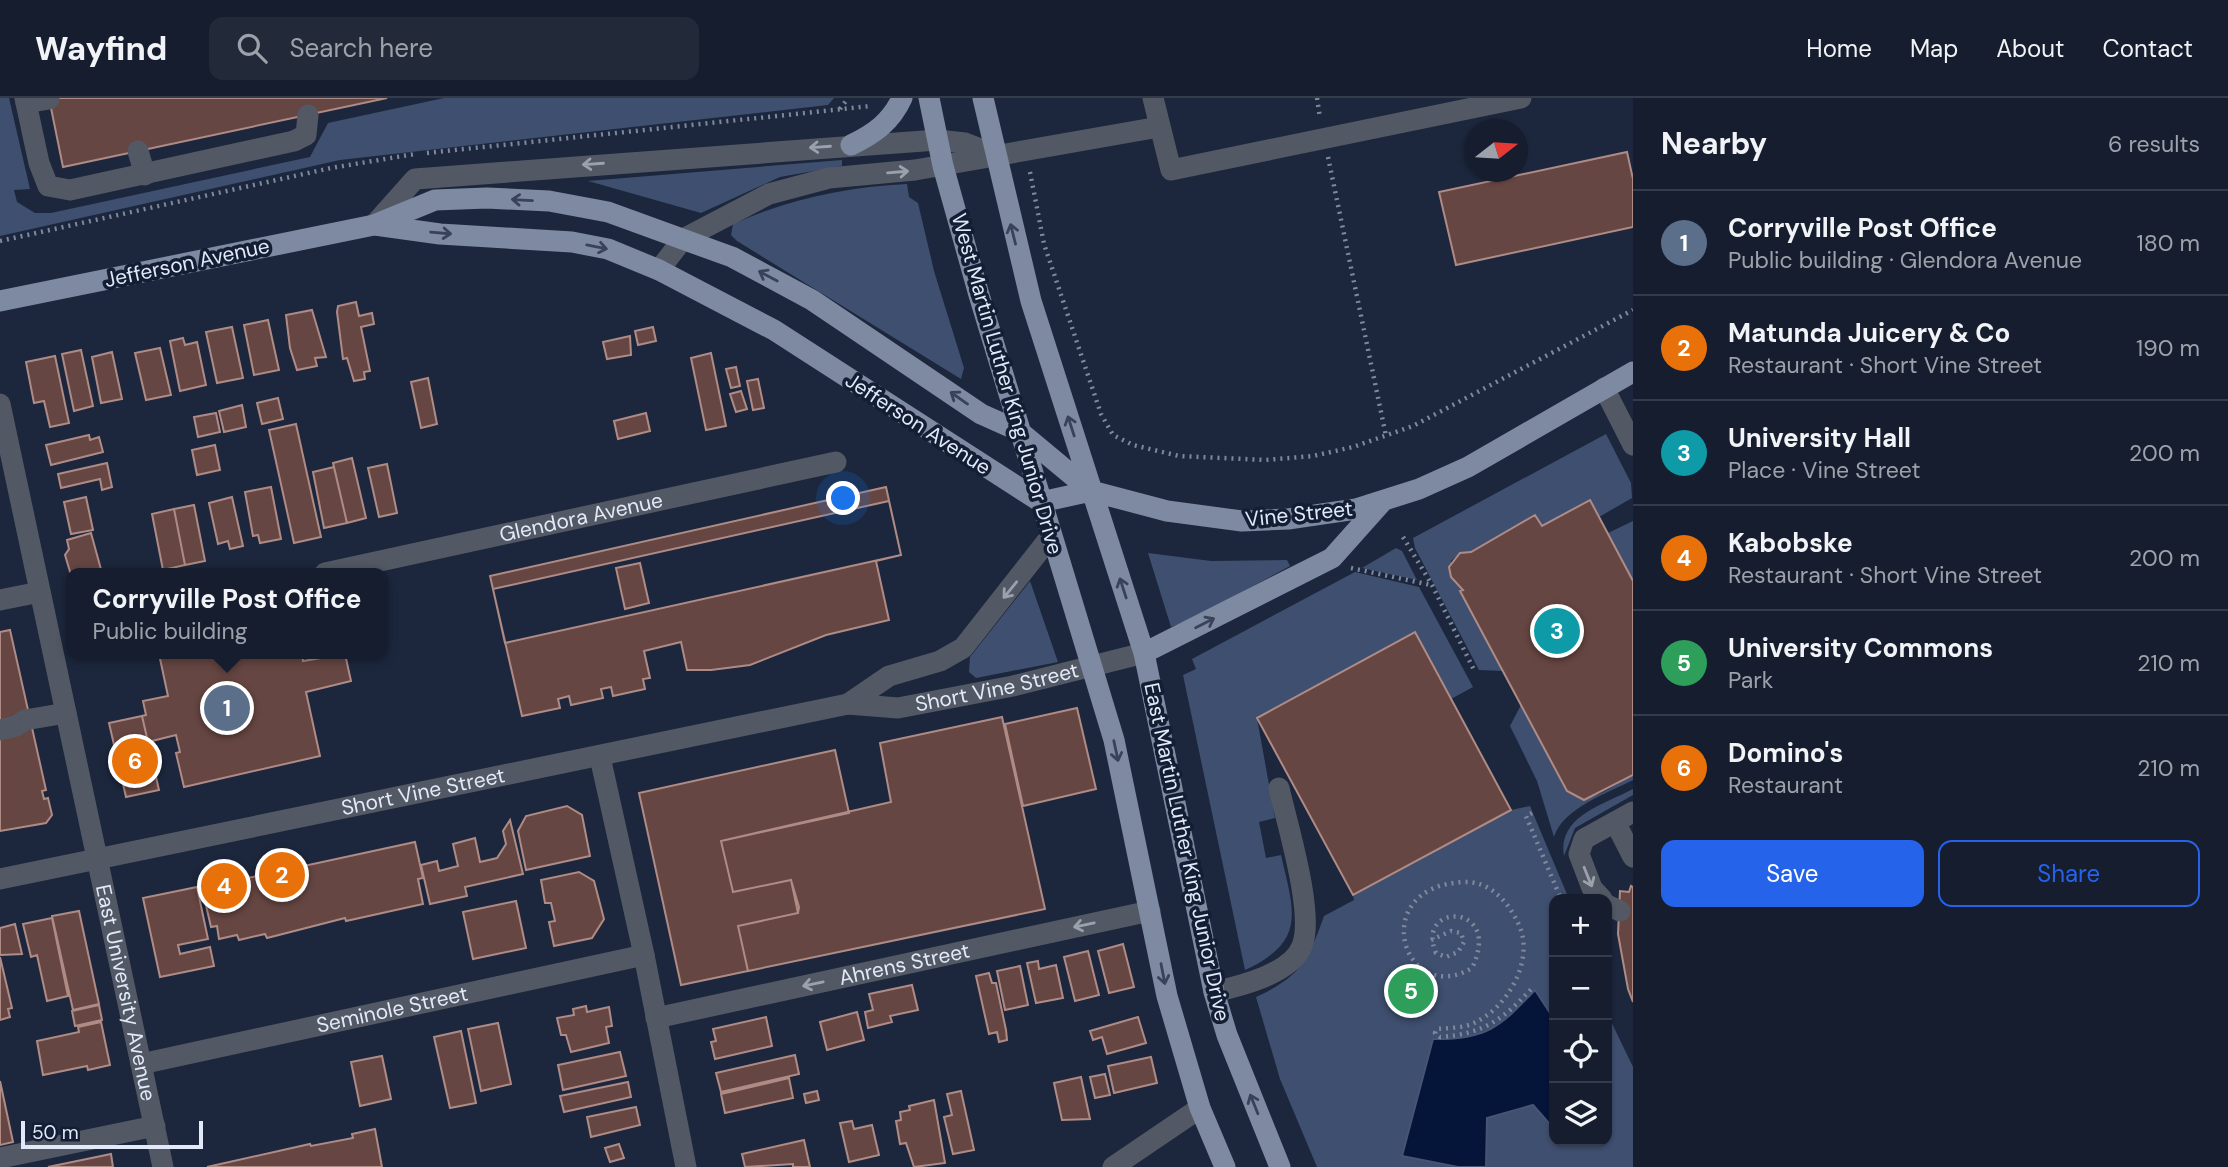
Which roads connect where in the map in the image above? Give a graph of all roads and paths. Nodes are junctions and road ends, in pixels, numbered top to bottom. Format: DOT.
graph roads {
  1 [pos="848,98"];
  2 [pos="902,98"];
  3 [pos="929,98"];
  4 [pos="983,98"];
  5 [pos="1153,98"];
  6 [pos="1317,98"];
  7 [pos="1521,98"];
  8 [pos="49,99"];
  9 [pos="26,100"];
  10 [pos="839,110"];
  11 [pos="308,115"];
  12 [pos="1159,127"];
  13 [pos="1324,138"];
  14 [pos="937,140"];
  15 [pos="851,145"];
  16 [pos="138,151"];
  17 [pos="996,155"];
  18 [pos="943,166"];
  19 [pos="1030,172"];
  20 [pos="145,175"];
  21 [pos="374,225"];
  22 [pos="683,239"];
  23 [pos="659,270"];
  24 [pos="0,301"];
  25 [pos="1633,310"];
  26 [pos="1633,372"];
  27 [pos="1604,387"];
  28 [pos="0,404"];
  29 [pos="1019,431"];
  30 [pos="1386,436"];
  31 [pos="1633,445"];
  32 [pos="836,462"];
  33 [pos="1091,491"];
  34 [pos="1041,502"];
  35 [pos="1382,502"];
  36 [pos="1051,536"];
  37 [pos="1403,537"];
  38 [pos="1346,567"];
  39 [pos="349,568"];
  40 [pos="1432,585"];
  41 [pos="40,593"];
  42 [pos="0,600"];
  43 [pos="62,645"];
  44 [pos="1143,653"];
  45 [pos="1094,667"];
  46 [pos="1475,672"];
  47 [pos="848,704"];
  48 [pos="66,713"];
  49 [pos="0,720"];
  50 [pos="25,720"];
  51 [pos="0,730"];
  52 [pos="0,740"];
  53 [pos="600,757"];
  54 [pos="1279,788"];
  55 [pos="1531,813"];
  56 [pos="1624,817"];
  57 [pos="1633,857"];
  58 [pos="97,859"];
  59 [pos="0,879"];
  60 [pos="1559,894"];
  61 [pos="1598,894"];
  62 [pos="1150,911"];
  63 [pos="1431,940"];
  64 [pos="644,956"];
  65 [pos="1533,987"];
  66 [pos="1214,992"];
  67 [pos="656,1018"];
  68 [pos="141,1065"];
  69 [pos="1200,1108"];
  70 [pos="155,1126"];
  71 [pos="0,1158"];
  72 [pos="163,1167"];
  73 [pos="686,1167"];
  74 [pos="1113,1167"];
  75 [pos="1225,1167"];
  76 [pos="1280,1167"];
  1 -- 10 [label="path"];
  2 -- 15 [label="main road"];
  3 -- 14 [label="main road, West Martin Luther King Junior Drive"];
  4 -- 17 [label="main road"];
  5 -- 12 [label="street"];
  6 -- 13 [label="path"];
  7 -- 13 [label="street"];
  8 -- 9 [label="street"];
  9 -- 20 [label="street"];
  11 -- 20 [label="street"];
  12 -- 13 [label="street"];
  12 -- 17 [label="street"];
  13 -- 30 [label="path"];
  14 -- 15 [label="street"];
  14 -- 17 [label="street"];
  14 -- 18 [label="main road, West Martin Luther King Junior Drive"];
  15 -- 21 [label="street, one-way"];
  16 -- 20 [label="street"];
  17 -- 18 [label="street"];
  33 -- 17 [label="main road, one-way"];
  22 -- 18 [label="street, one-way"];
  18 -- 29 [label="main road, West Martin Luther King Junior Drive"];
  19 -- 30 [label="path"];
  22 -- 21 [label="main road, Jefferson Avenue, one-way"];
  21 -- 23 [label="main road, Jefferson Avenue, one-way"];
  21 -- 24 [label="main road, Jefferson Avenue"];
  22 -- 23 [label="street"];
  29 -- 22 [label="main road, Jefferson Avenue, one-way"];
  23 -- 34 [label="main road, Jefferson Avenue"];
  25 -- 30 [label="path"];
  26 -- 27 [label="main road, Vine Street"];
  27 -- 31 [label="street"];
  27 -- 35 [label="main road, Vine Street"];
  28 -- 41 [label="street, East University Avenue"];
  29 -- 33 [label="main road, Jefferson Avenue"];
  29 -- 34 [label="main road, West Martin Luther King Junior Drive"];
  32 -- 39 [label="street, Glendora Avenue"];
  33 -- 34 [label="main road"];
  33 -- 35 [label="main road, Vine Street"];
  44 -- 33 [label="main road, one-way"];
  34 -- 36 [label="main road, West Martin Luther King Junior Drive"];
  44 -- 35 [label="main road, Vine Street, one-way"];
  36 -- 45 [label="main road, West Martin Luther King Junior Drive"];
  36 -- 47 [label="street, Short Vine Street, one-way"];
  37 -- 40 [label="path"];
  38 -- 40 [label="path"];
  40 -- 46 [label="path"];
  41 -- 42 [label="street"];
  41 -- 43 [label="street, East University Avenue"];
  43 -- 48 [label="street, East University Avenue"];
  44 -- 45 [label="street, Short Vine Street"];
  44 -- 66 [label="main road, East Martin Luther King Junior Drive"];
  45 -- 47 [label="street, Short Vine Street"];
  45 -- 62 [label="main road, one-way"];
  47 -- 53 [label="street, Short Vine Street"];
  48 -- 50 [label="street"];
  48 -- 58 [label="street, East University Avenue"];
  49 -- 50 [label="street"];
  50 -- 51 [label="street"];
  50 -- 52 [label="street"];
  53 -- 58 [label="street, Short Vine Street"];
  53 -- 64 [label="street"];
  54 -- 66 [label="street"];
  55 -- 60 [label="path"];
  56 -- 57 [label="street"];
  56 -- 61 [label="street, one-way"];
  58 -- 59 [label="street, Short Vine Street"];
  58 -- 68 [label="street, East University Avenue"];
  62 -- 67 [label="street, Ahrens Street, one-way"];
  62 -- 69 [label="main road, one-way"];
  63 -- 63 [label="path"];
  63 -- 65 [label="path"];
  64 -- 67 [label="street"];
  64 -- 68 [label="street, Seminole Street"];
  76 -- 66 [label="main road, East Martin Luther King Junior Drive, one-way"];
  67 -- 73 [label="street"];
  68 -- 70 [label="street, East University Avenue"];
  69 -- 74 [label="street"];
  69 -- 75 [label="main road"];
  70 -- 71 [label="street"];
  70 -- 72 [label="street, East University Avenue"];
}
